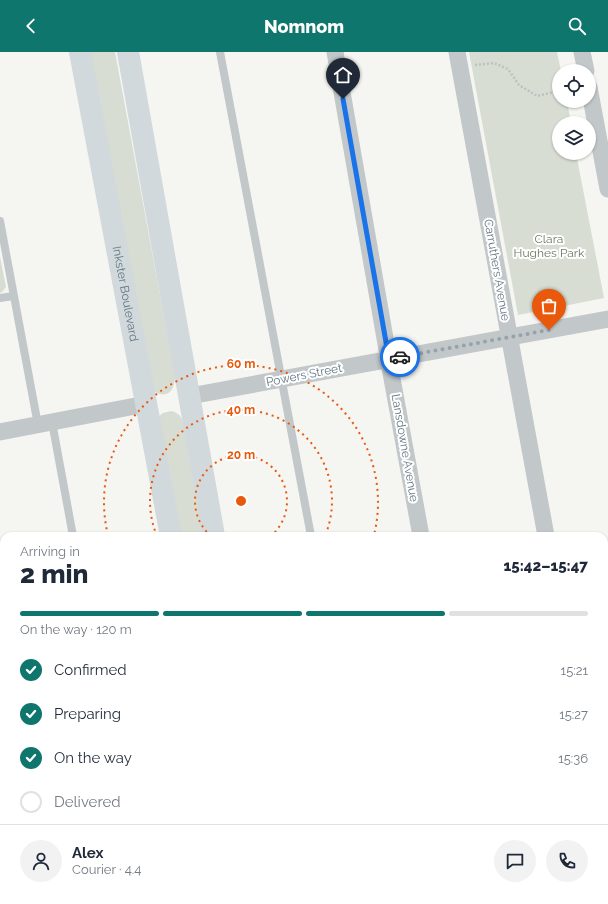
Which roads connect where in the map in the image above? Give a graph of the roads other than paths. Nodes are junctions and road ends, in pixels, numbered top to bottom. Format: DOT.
graph roads {
  1 [pos="80,52"];
  2 [pos="128,52"];
  3 [pos="220,52"];
  4 [pos="335,52"];
  5 [pos="458,52"];
  6 [pos="582,52"];
  7 [pos="585,64"];
  8 [pos="593,108"];
  9 [pos="608,190"];
  10 [pos="0,221"];
  11 [pos="13,296"];
  12 [pos="0,298"];
  13 [pos="608,319"];
  14 [pos="510,337"];
  15 [pos="389,359"];
  16 [pos="282,379"];
  17 [pos="190,396"];
  18 [pos="146,404"];
  19 [pos="45,423"];
  20 [pos="0,432"];
  21 [pos="72,532"];
  22 [pos="170,532"];
  23 [pos="213,532"];
  24 [pos="309,532"];
  25 [pos="420,532"];
  26 [pos="545,532"];
  1 -- 18 [label="main road, Inkster Boulevard"];
  2 -- 17 [label="main road"];
  3 -- 16 [label="lane"];
  4 -- 15 [label="street, Lansdowne Avenue"];
  5 -- 14 [label="street, Carruthers Avenue"];
  6 -- 7 [label="street"];
  8 -- 9 [label="street"];
  10 -- 11 [label="lane"];
  11 -- 12 [label="lane"];
  11 -- 19 [label="lane"];
  13 -- 14 [label="street, Powers Street"];
  14 -- 15 [label="street, Powers Street"];
  14 -- 26 [label="street, Carruthers Avenue"];
  15 -- 16 [label="street, Powers Street"];
  15 -- 25 [label="street, Lansdowne Avenue"];
  16 -- 17 [label="street, Powers Street"];
  16 -- 24 [label="lane"];
  17 -- 23 [label="main road"];
  18 -- 19 [label="street"];
  18 -- 22 [label="main road, Inkster Boulevard"];
  19 -- 20 [label="street"];
  19 -- 21 [label="lane"];
}
